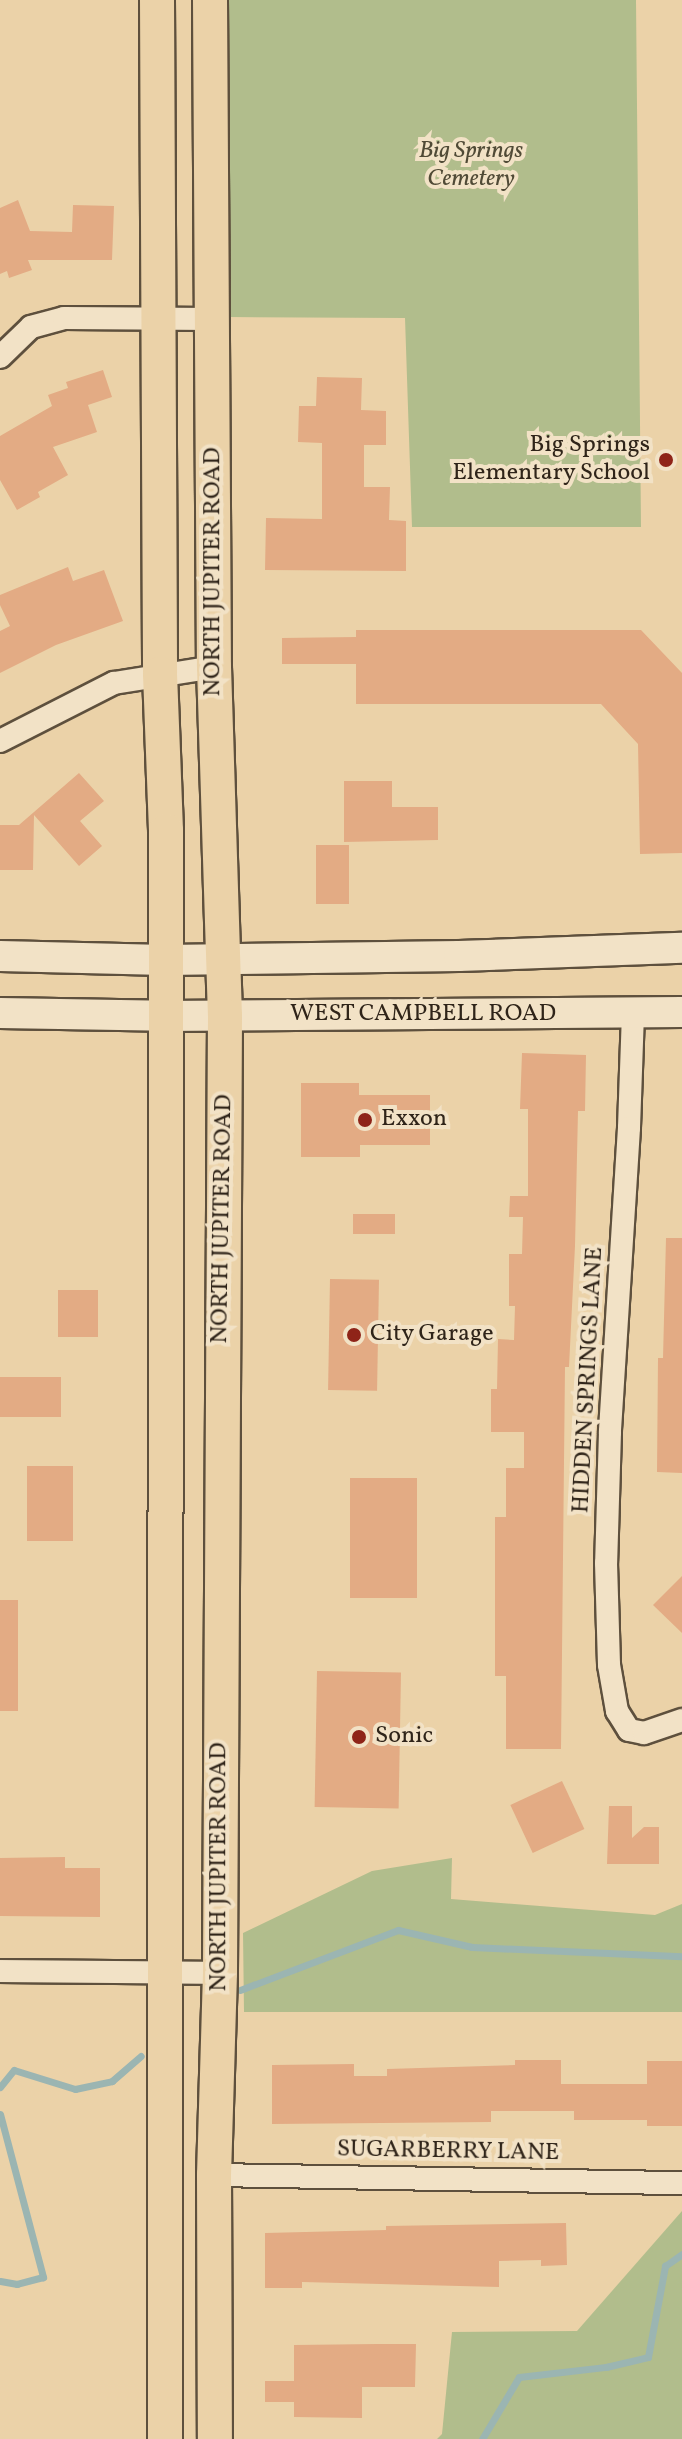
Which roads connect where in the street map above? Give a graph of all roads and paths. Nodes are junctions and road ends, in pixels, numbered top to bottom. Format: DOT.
graph roads {
  1 [pos="157,0"];
  2 [pos="210,0"];
  3 [pos="159,317"];
  4 [pos="212,319"];
  5 [pos="0,357"];
  6 [pos="214,667"];
  7 [pos="160,674"];
  8 [pos="0,741"];
  9 [pos="682,948"];
  10 [pos="0,956"];
  11 [pos="223,958"];
  12 [pos="165,960"];
  13 [pos="682,1012"];
  14 [pos="0,1013"];
  15 [pos="633,1013"];
  16 [pos="164,1016"];
  17 [pos="225,1016"];
  18 [pos="166,1667"];
  19 [pos="220,1670"];
  20 [pos="682,1720"];
  21 [pos="0,1971"];
  22 [pos="166,1971"];
  23 [pos="220,1973"];
  24 [pos="214,2175"];
  25 [pos="682,2183"];
  26 [pos="165,2434"];
  27 [pos="215,2434"];
  1 -- 3 [label="main road"];
  2 -- 4 [label="main road, NORTH JUPITER ROAD"];
  3 -- 4 [label="street"];
  3 -- 5 [label="street"];
  3 -- 7 [label="main road"];
  4 -- 6 [label="main road, NORTH JUPITER ROAD"];
  6 -- 7 [label="street"];
  6 -- 11 [label="main road, NORTH JUPITER ROAD"];
  7 -- 8 [label="street"];
  7 -- 12 [label="main road"];
  9 -- 11 [label="main road"];
  10 -- 12 [label="main road"];
  11 -- 12 [label="main road"];
  11 -- 17 [label="main road, NORTH JUPITER ROAD"];
  12 -- 16 [label="main road"];
  13 -- 15 [label="main road, WEST CAMPBELL ROAD"];
  14 -- 16 [label="main road, WEST CAMPBELL ROAD"];
  15 -- 17 [label="main road, WEST CAMPBELL ROAD"];
  15 -- 20 [label="street, HIDDEN SPRINGS LANE"];
  16 -- 17 [label="main road, WEST CAMPBELL ROAD"];
  16 -- 18 [label="main road"];
  17 -- 19 [label="main road, NORTH JUPITER ROAD"];
  18 -- 19 [label="main road"];
  18 -- 22 [label="main road"];
  19 -- 23 [label="main road, NORTH JUPITER ROAD"];
  21 -- 22 [label="street"];
  22 -- 23 [label="street"];
  22 -- 26 [label="main road"];
  23 -- 24 [label="main road, NORTH JUPITER ROAD"];
  24 -- 25 [label="street, SUGARBERRY LANE"];
  24 -- 27 [label="main road, NORTH JUPITER ROAD"];
  26 -- 27 [label="main road"];
}
